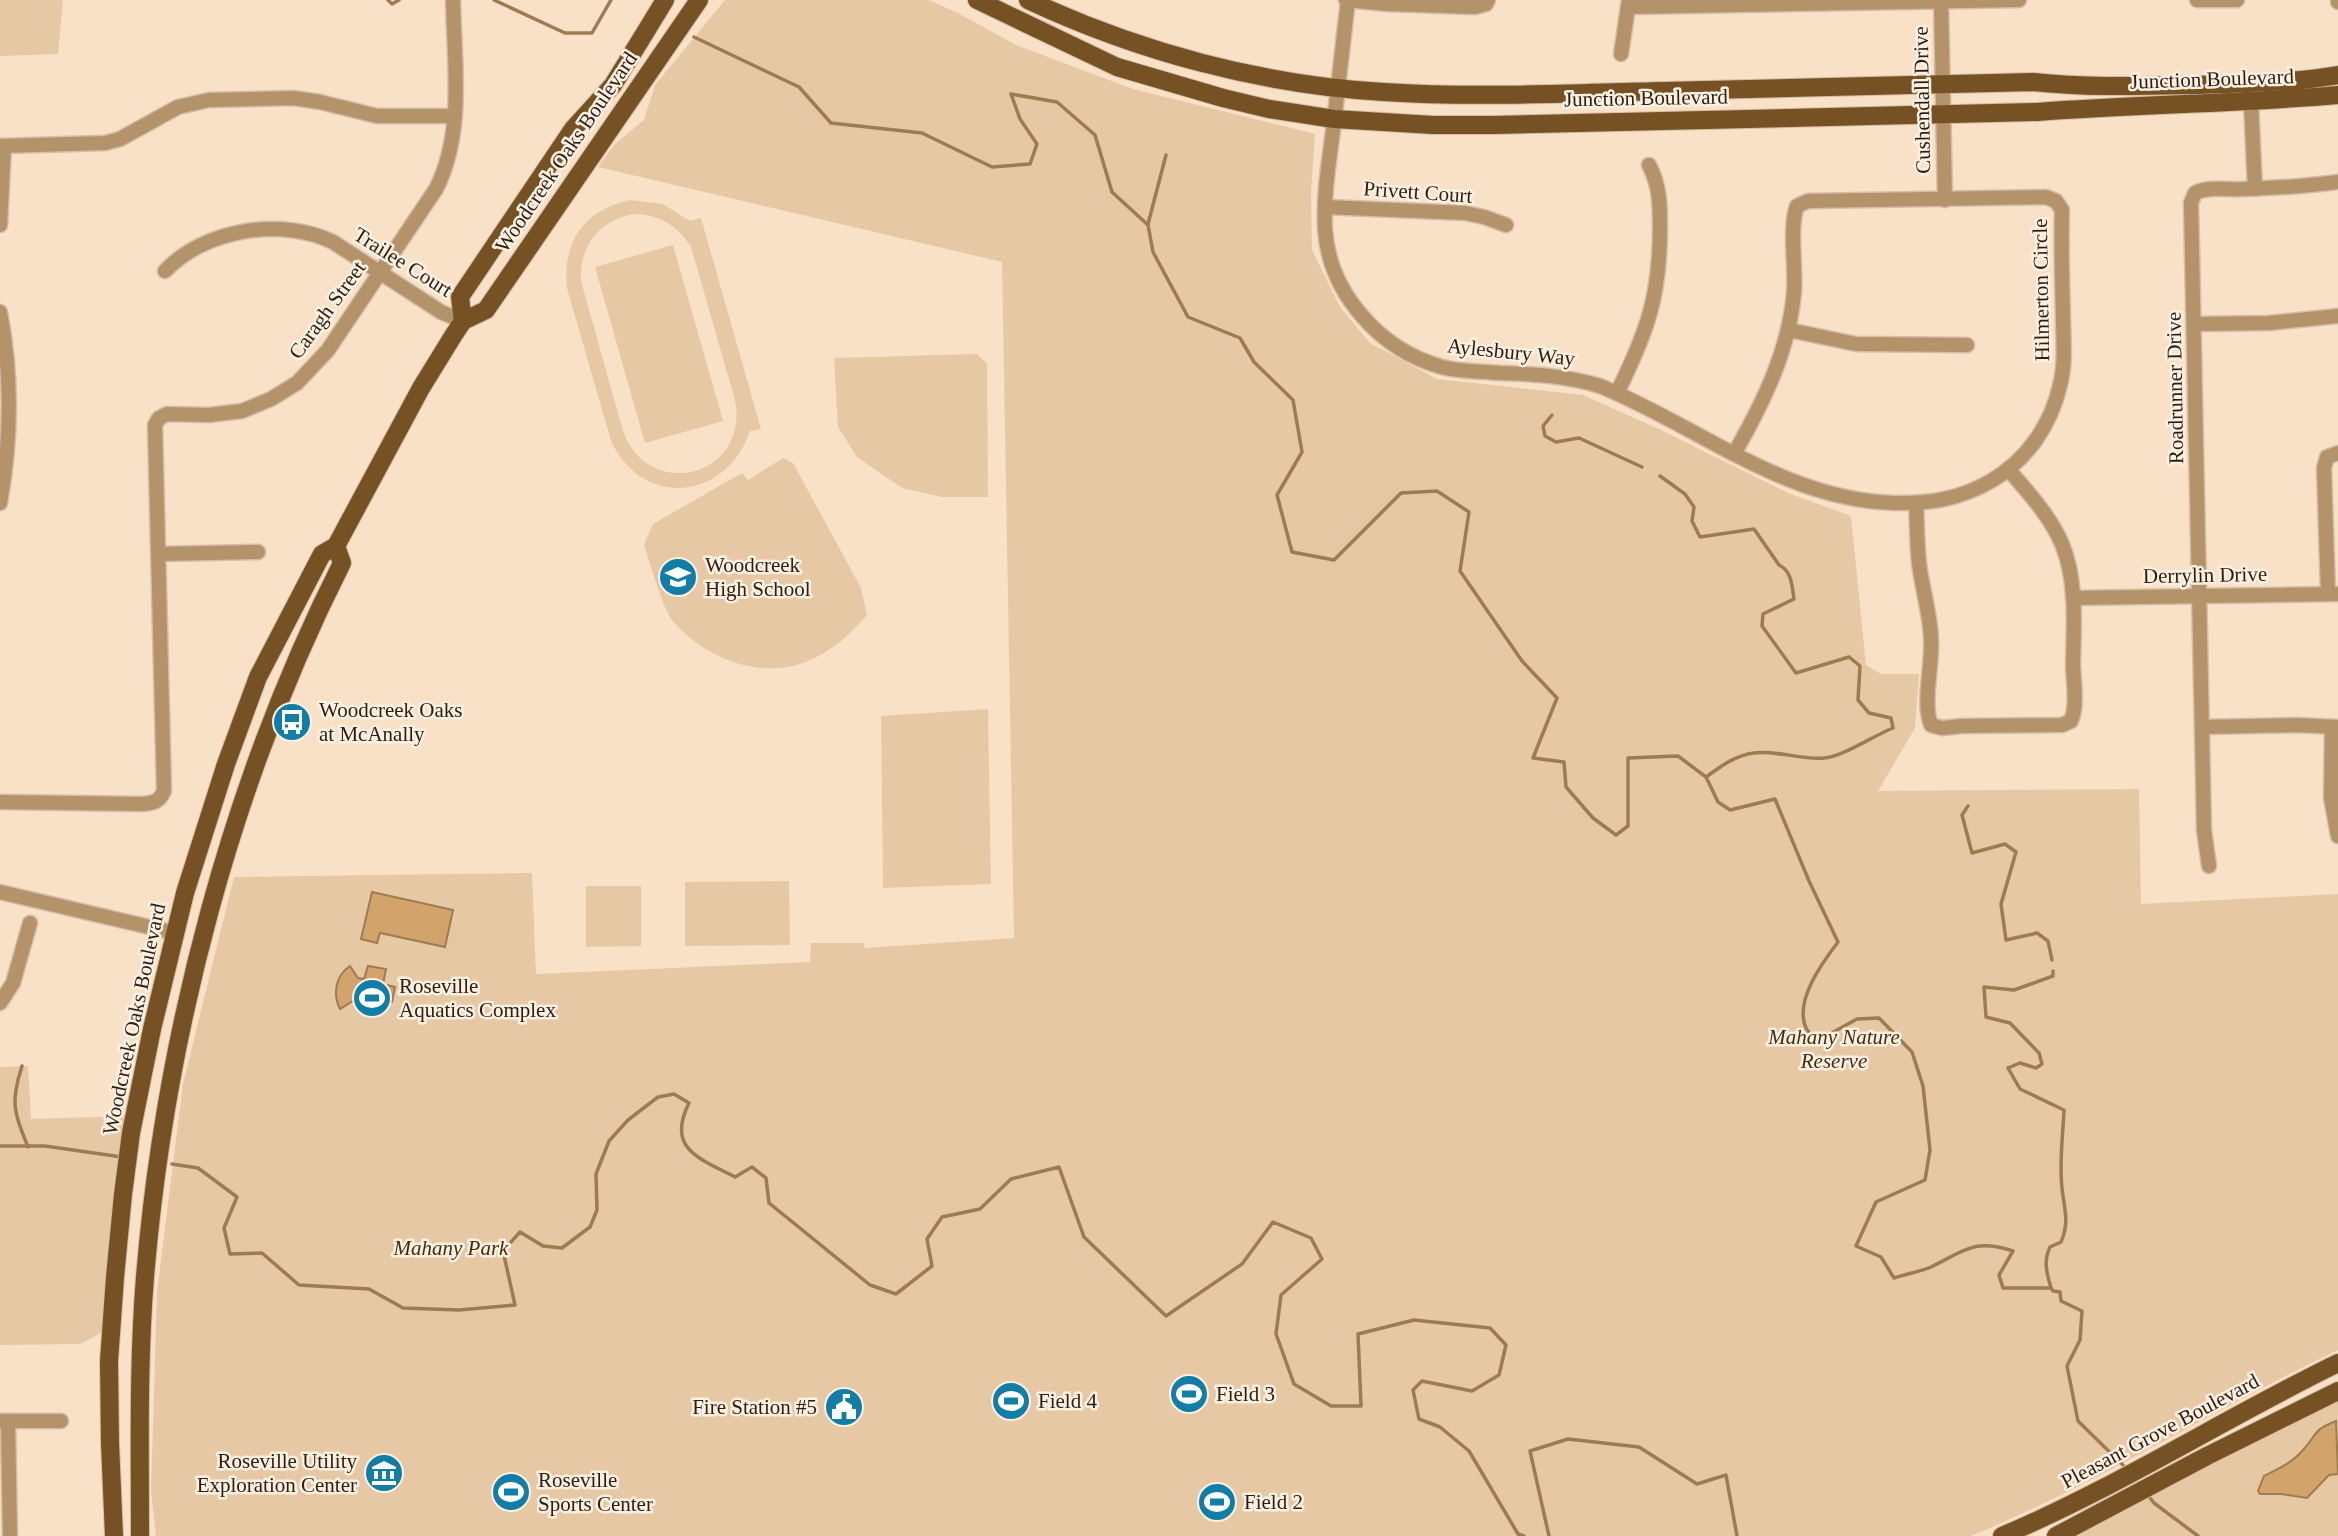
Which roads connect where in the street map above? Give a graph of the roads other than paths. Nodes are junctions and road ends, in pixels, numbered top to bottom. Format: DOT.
graph roads {
  1 [pos="453,0"];
  2 [pos="665,0"];
  3 [pos="699,0"];
  4 [pos="977,0"];
  5 [pos="1028,0"];
  6 [pos="1347,0"];
  7 [pos="1488,0"];
  8 [pos="2018,0"];
  9 [pos="2197,0"];
  10 [pos="2237,0"];
  11 [pos="1941,1"];
  12 [pos="1763,2"];
  13 [pos="1628,3"];
  14 [pos="1621,54"];
  15 [pos="2338,75"];
  16 [pos="1943,84"];
  17 [pos="1338,88"];
  18 [pos="2338,95"];
  19 [pos="2251,103"];
  20 [pos="1944,114"];
  21 [pos="454,116"];
  22 [pos="1334,119"];
  23 [pos="2,146"];
  24 [pos="1649,165"];
  25 [pos="2338,182"];
  26 [pos="2255,189"];
  27 [pos="1945,200"];
  28 [pos="1325,207"];
  29 [pos="0,225"];
  30 [pos="1506,225"];
  31 [pos="165,271"];
  32 [pos="380,273"];
  33 [pos="0,312"];
  34 [pos="2338,316"];
  35 [pos="463,321"];
  36 [pos="2195,324"];
  37 [pos="1789,330"];
  38 [pos="1967,345"];
  39 [pos="1617,393"];
  40 [pos="4,399"];
  41 [pos="2338,453"];
  42 [pos="1734,454"];
  43 [pos="2008,469"];
  44 [pos="0,503"];
  45 [pos="1916,503"];
  46 [pos="336,546"];
  47 [pos="258,552"];
  48 [pos="159,554"];
  49 [pos="2333,593"];
  50 [pos="2200,596"];
  51 [pos="2073,598"];
  52 [pos="2202,727"];
  53 [pos="2335,727"];
  54 [pos="0,802"];
  55 [pos="2338,836"];
  56 [pos="2210,866"];
  57 [pos="0,892"];
  58 [pos="30,923"];
  59 [pos="175,933"];
  60 [pos="202,940"];
  61 [pos="0,970"];
  62 [pos="15,974"];
  63 [pos="0,1003"];
  64 [pos="2338,1363"];
  65 [pos="2338,1391"];
  66 [pos="4,1421"];
  67 [pos="61,1421"];
  68 [pos="10,1536"];
  69 [pos="114,1536"];
  70 [pos="140,1536"];
  71 [pos="2002,1536"];
  72 [pos="2056,1536"];
  1 -- 21 [label="street, Caragh Street"];
  2 -- 35 [label="main road, Woodcreek Oaks Boulevard"];
  3 -- 35 [label="main road, Woodcreek Oaks Boulevard"];
  4 -- 22 [label="main road, Junction Boulevard"];
  5 -- 17 [label="main road, Junction Boulevard"];
  6 -- 7 [label="street"];
  6 -- 17 [label="street, Aylesbury Way"];
  8 -- 11 [label="street"];
  9 -- 10 [label="street"];
  11 -- 12 [label="street"];
  11 -- 16 [label="street, Cushendall Drive"];
  12 -- 13 [label="street"];
  13 -- 14 [label="street"];
  15 -- 16 [label="main road, Junction Boulevard"];
  16 -- 17 [label="main road, Junction Boulevard"];
  16 -- 20 [label="street, Cushendall Drive"];
  17 -- 22 [label="street, Aylesbury Way"];
  18 -- 19 [label="main road, Junction Boulevard"];
  19 -- 20 [label="main road, Junction Boulevard"];
  19 -- 26 [label="street"];
  20 -- 22 [label="main road, Junction Boulevard"];
  20 -- 27 [label="street, Cushendall Drive"];
  21 -- 23 [label="street"];
  21 -- 32 [label="street, Caragh Street"];
  22 -- 28 [label="street, Aylesbury Way"];
  23 -- 29 [label="street"];
  24 -- 39 [label="street"];
  25 -- 26 [label="street, Roadrunner Drive"];
  26 -- 36 [label="street, Roadrunner Drive"];
  27 -- 37 [label="street, Hilmerton Circle"];
  27 -- 43 [label="street, Hilmerton Circle"];
  28 -- 30 [label="street, Privett Court"];
  28 -- 39 [label="street, Aylesbury Way"];
  31 -- 32 [label="street, Trailee Court"];
  32 -- 35 [label="street, Trailee Court"];
  32 -- 48 [label="street, Caragh Street"];
  33 -- 40 [label="street"];
  34 -- 36 [label="street"];
  35 -- 46 [label="main road, Woodcreek Oaks Boulevard"];
  36 -- 50 [label="street, Roadrunner Drive"];
  37 -- 38 [label="street"];
  37 -- 42 [label="street, Hilmerton Circle"];
  39 -- 42 [label="street, Aylesbury Way"];
  40 -- 44 [label="street"];
  41 -- 49 [label="street"];
  42 -- 45 [label="street, Hilmerton Circle"];
  43 -- 45 [label="street, Hilmerton Circle"];
  43 -- 51 [label="street"];
  45 -- 51 [label="street"];
  46 -- 59 [label="main road, Woodcreek Oaks Boulevard"];
  46 -- 60 [label="main road, Woodcreek Oaks Boulevard"];
  47 -- 48 [label="street"];
  48 -- 54 [label="street, Caragh Street"];
  49 -- 50 [label="street, Derrylin Drive"];
  50 -- 51 [label="street, Derrylin Drive"];
  50 -- 52 [label="street, Roadrunner Drive"];
  52 -- 53 [label="street"];
  52 -- 56 [label="street, Roadrunner Drive"];
  53 -- 55 [label="street"];
  57 -- 59 [label="street"];
  58 -- 62 [label="street"];
  59 -- 60 [label="main road"];
  59 -- 69 [label="main road, Woodcreek Oaks Boulevard"];
  60 -- 70 [label="main road, Woodcreek Oaks Boulevard"];
  61 -- 62 [label="street"];
  62 -- 63 [label="street"];
  64 -- 71 [label="main road, Pleasant Grove Boulevard"];
  65 -- 72 [label="main road, Pleasant Grove Boulevard"];
  66 -- 67 [label="street"];
  66 -- 68 [label="street"];
}
